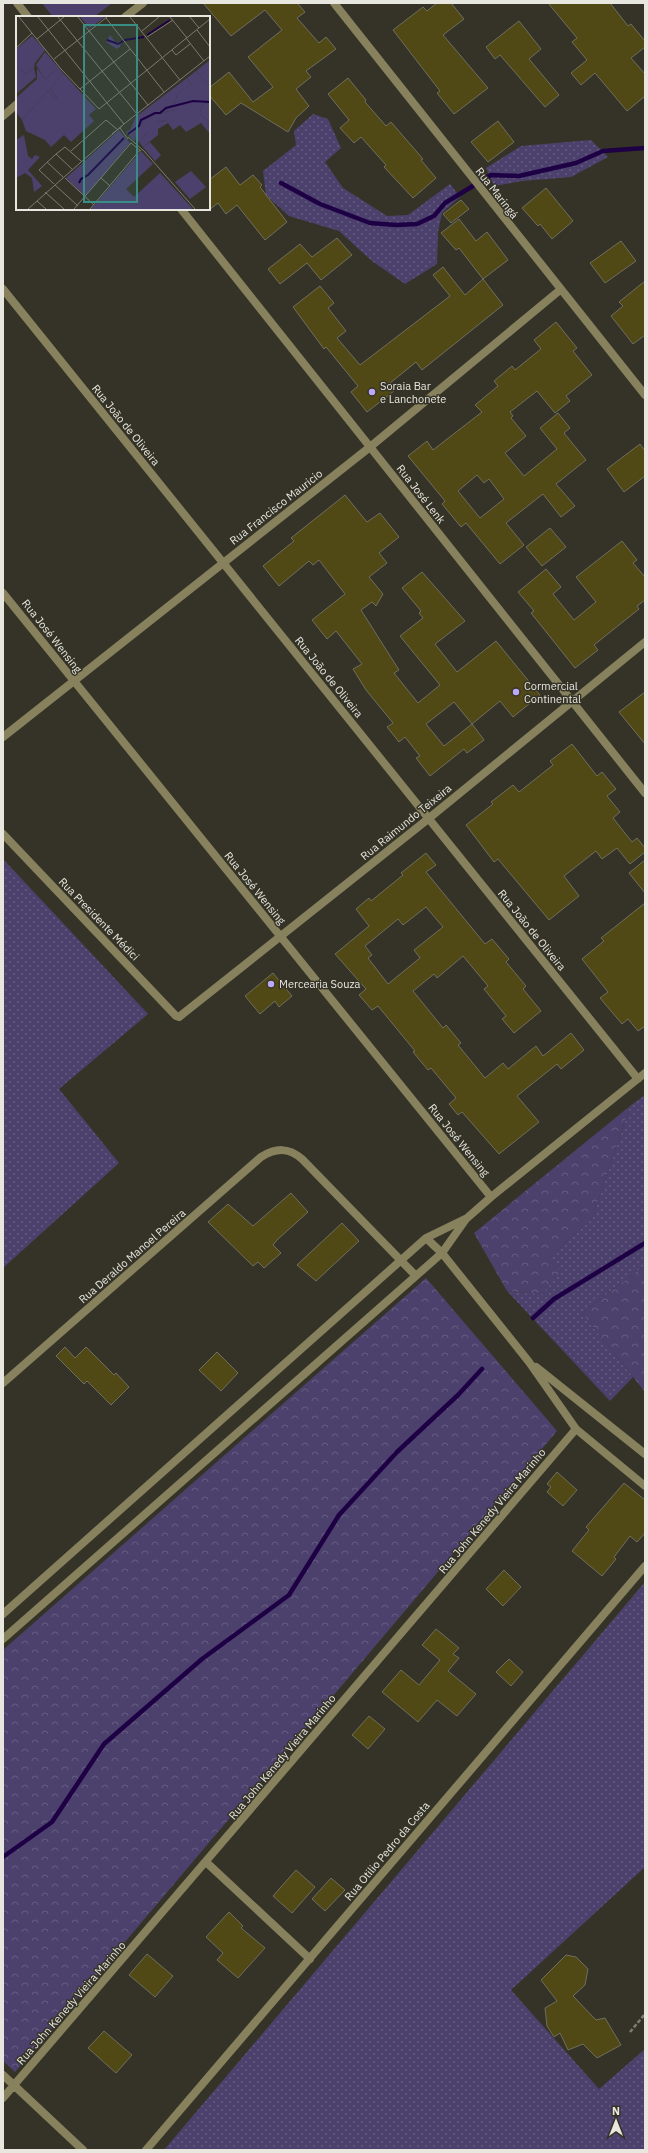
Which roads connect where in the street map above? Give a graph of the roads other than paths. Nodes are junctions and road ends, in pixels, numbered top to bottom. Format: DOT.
graph roads {
  1 [pos="17,3"];
  2 [pos="143,3"];
  3 [pos="334,3"];
  4 [pos="27,16"];
  5 [pos="126,16"];
  6 [pos="16,105"];
  7 [pos="3,116"];
  8 [pos="182,210"];
  9 [pos="3,289"];
  10 [pos="560,290"];
  11 [pos="645,395"];
  12 [pos="370,447"];
  13 [pos="223,562"];
  14 [pos="3,593"];
  15 [pos="645,642"];
  16 [pos="73,681"];
  17 [pos="572,701"];
  18 [pos="3,737"];
  19 [pos="645,793"];
  20 [pos="428,819"];
  21 [pos="3,834"];
  22 [pos="281,936"];
  23 [pos="179,1017"];
  24 [pos="642,1076"];
  25 [pos="491,1197"];
  26 [pos="466,1219"];
  27 [pos="426,1238"];
  28 [pos="442,1253"];
  29 [pos="401,1260"];
  30 [pos="416,1276"];
  31 [pos="529,1362"];
  32 [pos="3,1384"];
  33 [pos="576,1429"];
  34 [pos="645,1454"];
  35 [pos="645,1486"];
  36 [pos="645,1566"];
  37 [pos="3,1614"];
  38 [pos="3,1639"];
  39 [pos="206,1862"];
  40 [pos="310,1959"];
  41 [pos="3,2076"];
  42 [pos="14,2085"];
  43 [pos="3,2098"];
  44 [pos="83,2150"];
  45 [pos="146,2150"];
  1 -- 4 [label="street"];
  2 -- 5 [label="street"];
  3 -- 10 [label="street, Rua Maringá"];
  6 -- 7 [label="street"];
  8 -- 12 [label="street, Rua José Lenk"];
  9 -- 13 [label="street, Rua João de Oliveira"];
  10 -- 11 [label="street, Rua Maringá"];
  10 -- 12 [label="street, Rua Francisco Mauricio"];
  12 -- 13 [label="street, Rua Francisco Mauricio"];
  12 -- 17 [label="street, Rua José Lenk"];
  13 -- 16 [label="street, Rua Francisco Mauricio"];
  13 -- 20 [label="street, Rua João de Oliveira"];
  14 -- 16 [label="street, Rua José Wensing"];
  15 -- 17 [label="street, Rua Raimundo Teixeira"];
  16 -- 18 [label="street, Rua Francisco Mauricio"];
  16 -- 22 [label="street, Rua José Wensing"];
  17 -- 19 [label="street, Rua José Lenk"];
  17 -- 20 [label="street, Rua Raimundo Teixeira"];
  20 -- 22 [label="street, Rua Raimundo Teixeira"];
  20 -- 24 [label="street, Rua João de Oliveira"];
  21 -- 23 [label="street, Rua Presidente Médici"];
  22 -- 23 [label="street, Rua Raimundo Teixeira"];
  22 -- 25 [label="street, Rua José Wensing"];
  24 -- 25 [label="street"];
  25 -- 26 [label="street"];
  26 -- 27 [label="street"];
  26 -- 28 [label="street"];
  27 -- 28 [label="street"];
  27 -- 29 [label="street"];
  28 -- 30 [label="street"];
  28 -- 31 [label="street"];
  29 -- 30 [label="street"];
  29 -- 32 [label="street, Rua Deraldo Manoel Pereira"];
  29 -- 37 [label="street"];
  30 -- 38 [label="street"];
  31 -- 33 [label="street"];
  31 -- 34 [label="street"];
  33 -- 35 [label="street"];
  33 -- 39 [label="street, Rua John Kenedy Vieira Marinho"];
  36 -- 40 [label="street, Rua Otilio Pedro da Costa"];
  39 -- 40 [label="street"];
  39 -- 42 [label="street, Rua John Kenedy Vieira Marinho"];
  40 -- 45 [label="street, Rua Otilio Pedro da Costa"];
  41 -- 42 [label="street"];
  42 -- 43 [label="street, Rua John Kenedy Vieira Marinho"];
  42 -- 44 [label="street"];
}
